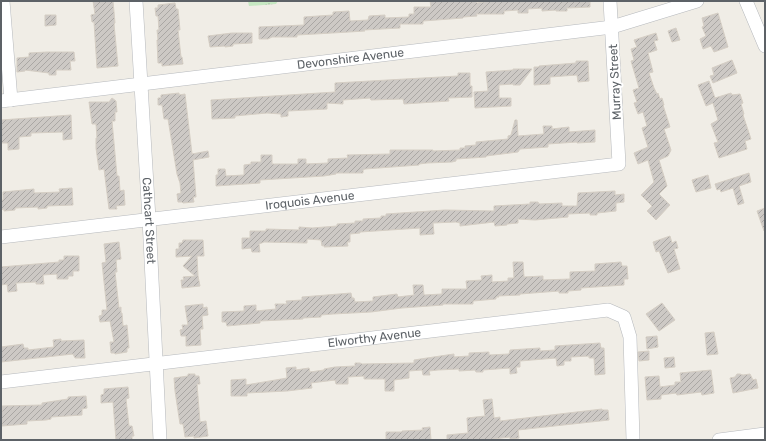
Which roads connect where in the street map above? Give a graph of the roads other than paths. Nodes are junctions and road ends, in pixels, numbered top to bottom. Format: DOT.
graph roads {
  1 [pos="3,1"];
  2 [pos="136,1"];
  3 [pos="610,1"];
  4 [pos="697,1"];
  5 [pos="746,1"];
  6 [pos="612,27"];
  7 [pos="765,46"];
  8 [pos="142,84"];
  9 [pos="6,101"];
  10 [pos="619,164"];
  11 [pos="150,219"];
  12 [pos="1,237"];
  13 [pos="158,364"];
  14 [pos="1,382"];
  15 [pos="765,434"];
  16 [pos="160,440"];
  17 [pos="633,440"];
  18 [pos="719,440"];
  1 -- 9 [label="street"];
  2 -- 8 [label="street, Cathcart Street"];
  3 -- 6 [label="street, Murray Street"];
  4 -- 6 [label="street, Devonshire Avenue"];
  5 -- 7 [label="street"];
  6 -- 8 [label="street, Devonshire Avenue"];
  6 -- 10 [label="street, Murray Street"];
  8 -- 9 [label="street, Devonshire Avenue"];
  8 -- 11 [label="street, Cathcart Street"];
  10 -- 11 [label="street, Iroquois Avenue"];
  11 -- 12 [label="street, Iroquois Avenue"];
  11 -- 13 [label="street, Cathcart Street"];
  13 -- 14 [label="street, Elworthy Avenue"];
  13 -- 16 [label="street, Cathcart Street"];
  13 -- 17 [label="street, Elworthy Avenue"];
  15 -- 18 [label="street"];
}
